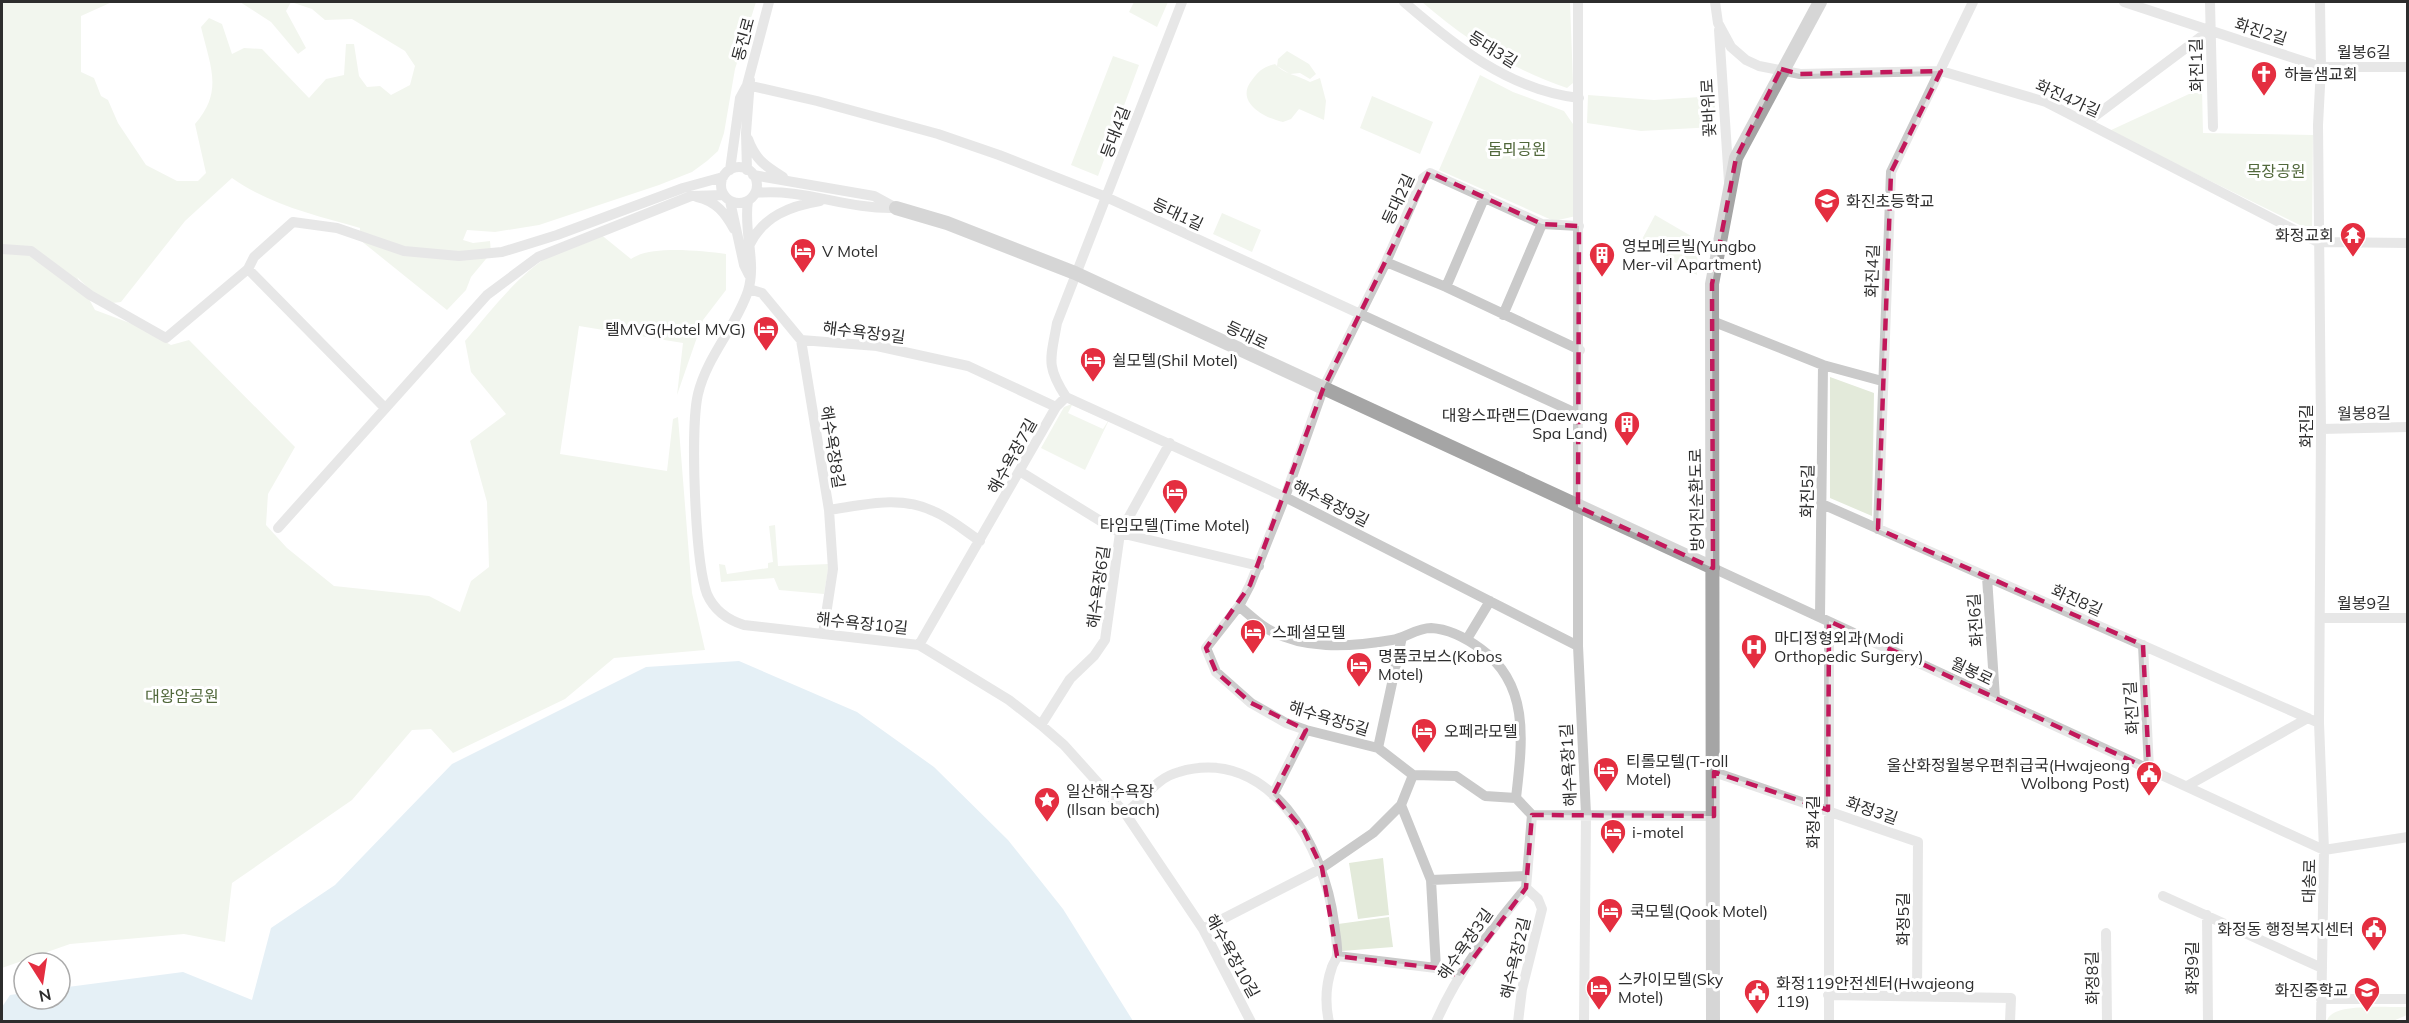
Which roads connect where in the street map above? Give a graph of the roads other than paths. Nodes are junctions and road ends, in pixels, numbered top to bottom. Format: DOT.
graph roads {
  1 [pos="769,2"];
  2 [pos="1182,2"];
  3 [pos="1404,2"];
  4 [pos="1578,2"];
  5 [pos="1715,2"];
  6 [pos="1820,2"];
  7 [pos="1973,2"];
  8 [pos="2124,2"];
  9 [pos="2210,2"];
  10 [pos="2320,2"];
  11 [pos="1718,23"];
  12 [pos="2210,30"];
  13 [pos="2321,67"];
  14 [pos="2408,67"];
  15 [pos="1781,69"];
  16 [pos="1941,71"];
  17 [pos="749,82"];
  18 [pos="1579,98"];
  19 [pos="2087,123"];
  20 [pos="2212,127"];
  21 [pos="746,133"];
  22 [pos="750,172"];
  23 [pos="727,174"];
  24 [pos="786,179"];
  25 [pos="1729,191"];
  26 [pos="691,196"];
  27 [pos="1485,196"];
  28 [pos="751,197"];
  29 [pos="1106,197"];
  30 [pos="727,198"];
  31 [pos="827,200"];
  32 [pos="896,208"];
  33 [pos="1542,224"];
  34 [pos="1579,226"];
  35 [pos="739,239"];
  36 [pos="2318,242"];
  37 [pos="2408,243"];
  38 [pos="750,244"];
  39 [pos="2,249"];
  40 [pos="1386,262"];
  41 [pos="248,269"];
  42 [pos="1076,273"];
  43 [pos="749,276"];
  44 [pos="1446,286"];
  45 [pos="749,289"];
  46 [pos="1359,314"];
  47 [pos="1503,315"];
  48 [pos="1712,321"];
  49 [pos="801,340"];
  50 [pos="1580,350"];
  51 [pos="1823,365"];
  52 [pos="1882,381"];
  53 [pos="1323,389"];
  54 [pos="1066,397"];
  55 [pos="384,407"];
  56 [pos="1056,407"];
  57 [pos="1580,415"];
  58 [pos="2408,427"];
  59 [pos="2321,429"];
  60 [pos="1170,443"];
  61 [pos="1021,472"];
  62 [pos="1285,497"];
  63 [pos="1822,504"];
  64 [pos="1578,507"];
  65 [pos="829,510"];
  66 [pos="278,528"];
  67 [pos="1878,529"];
  68 [pos="1120,533"];
  69 [pos="980,541"];
  70 [pos="1259,566"];
  71 [pos="1713,568"];
  72 [pos="1987,577"];
  73 [pos="1490,602"];
  74 [pos="1239,606"];
  75 [pos="2320,618"];
  76 [pos="2408,618"];
  77 [pos="1825,620"];
  78 [pos="823,634"];
  79 [pos="1402,637"];
  80 [pos="1467,639"];
  81 [pos="919,645"];
  82 [pos="2143,645"];
  83 [pos="1578,646"];
  84 [pos="1995,698"];
  85 [pos="2308,718"];
  86 [pos="2319,723"];
  87 [pos="1041,725"];
  88 [pos="1306,730"];
  89 [pos="1378,748"];
  90 [pos="2149,769"];
  91 [pos="1714,772"];
  92 [pos="1413,775"];
  93 [pos="2187,786"];
  94 [pos="1273,795"];
  95 [pos="1516,798"];
  96 [pos="1401,805"];
  97 [pos="1828,810"];
  98 [pos="1125,813"];
  99 [pos="1586,813"];
  100 [pos="1532,815"];
  101 [pos="1714,816"];
  102 [pos="2408,837"];
  103 [pos="1918,843"];
  104 [pos="2325,850"];
  105 [pos="1322,868"];
  106 [pos="1526,876"];
  107 [pos="1431,880"];
  108 [pos="1526,888"];
  109 [pos="2163,896"];
  110 [pos="2207,915"];
  111 [pos="1203,929"];
  112 [pos="2106,933"];
  113 [pos="1337,956"];
  114 [pos="1436,968"];
  115 [pos="2322,968"];
  116 [pos="1460,976"];
  117 [pos="1828,995"];
  118 [pos="1917,996"];
  119 [pos="2321,999"];
  120 [pos="2408,999"];
  121 [pos="1251,1022"];
  122 [pos="1329,1022"];
  123 [pos="1436,1022"];
  124 [pos="1518,1022"];
  125 [pos="1584,1022"];
  126 [pos="1713,1022"];
  127 [pos="1829,1022"];
  128 [pos="2010,1022"];
  129 [pos="2108,1022"];
  130 [pos="2208,1022"];
  131 [pos="2320,1022"];
  1 -- 17 [label="street, 동진로"];
  2 -- 29 [label="street, 등대4길"];
  3 -- 18 [label="street, 등대3길"];
  4 -- 18 [label="street"];
  5 -- 11 [label="street, 꽃바위로"];
  6 -- 15 [label="main road, 방어진순환도로"];
  7 -- 16 [label="street, 화진4길"];
  8 -- 12 [label="street, 화진2길"];
  9 -- 12 [label="street, 화진1길"];
  10 -- 13 [label="street, 화진길"];
  11 -- 15 [label="street, 꽃바위로"];
  11 -- 25 [label="street, 꽃바위로"];
  12 -- 13 [label="street, 화진2길"];
  12 -- 19 [label="street"];
  12 -- 20 [label="street, 화진1길"];
  13 -- 14 [label="street, 월봉6길"];
  13 -- 36 [label="street, 화진길"];
  15 -- 16 [label="street, 화진4가길"];
  15 -- 25 [label="main road, 방어진순환도로"];
  16 -- 19 [label="street, 화진4가길"];
  16 -- 52 [label="street, 화진4길"];
  17 -- 21 [label="street"];
  17 -- 23 [label="street"];
  17 -- 29 [label="street, 등대1길"];
  18 -- 34 [label="street"];
  19 -- 36 [label="street, 화진4가길"];
  21 -- 22 [label="street"];
  21 -- 24 [label="street"];
  22 -- 23 [label="street"];
  22 -- 24 [label="street"];
  22 -- 28 [label="street"];
  23 -- 30 [label="street"];
  23 -- 41 [label="street"];
  24 -- 32 [label="street"];
  25 -- 48 [label="main road, 방어진순환도로"];
  26 -- 30 [label="street"];
  26 -- 35 [label="street"];
  26 -- 55 [label="street"];
  27 -- 33 [label="street, 등대2길"];
  27 -- 40 [label="street, 등대2길"];
  27 -- 44 [label="street"];
  28 -- 30 [label="street"];
  28 -- 31 [label="street"];
  28 -- 38 [label="street"];
  29 -- 42 [label="street, 등대4길"];
  29 -- 46 [label="street, 등대1길"];
  30 -- 35 [label="street"];
  31 -- 32 [label="street"];
  31 -- 38 [label="street"];
  32 -- 42 [label="main road, 등대로"];
  33 -- 34 [label="street, 등대2길"];
  33 -- 47 [label="street"];
  34 -- 50 [label="street"];
  35 -- 43 [label="street"];
  36 -- 37 [label="street"];
  36 -- 59 [label="street, 화진길"];
  38 -- 43 [label="street"];
  39 -- 41 [label="street"];
  40 -- 44 [label="street"];
  40 -- 46 [label="street, 등대2길"];
  41 -- 55 [label="street"];
  42 -- 53 [label="main road, 등대로"];
  42 -- 54 [label="street"];
  43 -- 45 [label="street, 해수욕장10길"];
  44 -- 47 [label="street"];
  45 -- 49 [label="street"];
  45 -- 78 [label="street, 해수욕장10길"];
  46 -- 53 [label="street, 등대2길"];
  46 -- 57 [label="street, 등대1길"];
  47 -- 50 [label="street"];
  48 -- 51 [label="street"];
  48 -- 71 [label="main road, 방어진순환도로"];
  49 -- 56 [label="street, 해수욕장9길"];
  49 -- 65 [label="street, 해수욕장8길"];
  50 -- 57 [label="street"];
  51 -- 52 [label="street"];
  51 -- 63 [label="street, 화진5길"];
  52 -- 67 [label="street, 화진4길"];
  53 -- 62 [label="street, 해수욕장5길"];
  53 -- 64 [label="main road, 등대로"];
  54 -- 56 [label="street, 해수욕장7길"];
  54 -- 60 [label="street, 해수욕장9길"];
  55 -- 66 [label="street"];
  56 -- 61 [label="street, 해수욕장7길"];
  57 -- 64 [label="street"];
  58 -- 59 [label="street, 월봉8길"];
  59 -- 75 [label="street, 화진길"];
  60 -- 62 [label="street, 해수욕장9길"];
  60 -- 68 [label="street, 해수욕장6길"];
  61 -- 68 [label="street"];
  61 -- 69 [label="street, 해수욕장7길"];
  62 -- 70 [label="street, 해수욕장5길"];
  62 -- 73 [label="street, 해수욕장9길"];
  63 -- 67 [label="street, 화진8길"];
  63 -- 77 [label="street, 화진5길"];
  64 -- 71 [label="main road, 등대로"];
  64 -- 83 [label="street, 해수욕장1길"];
  65 -- 69 [label="street"];
  65 -- 78 [label="street, 해수욕장8길"];
  67 -- 72 [label="street, 화진8길"];
  68 -- 70 [label="street"];
  68 -- 87 [label="street, 해수욕장6길"];
  69 -- 81 [label="street, 해수욕장7길"];
  70 -- 74 [label="street, 해수욕장5길"];
  71 -- 77 [label="street, 월봉로"];
  71 -- 91 [label="main road, 방어진순환도로"];
  72 -- 82 [label="street, 화진8길"];
  72 -- 84 [label="street, 화진6길"];
  73 -- 80 [label="street"];
  73 -- 83 [label="street, 해수욕장9길"];
  74 -- 79 [label="street"];
  74 -- 88 [label="street, 해수욕장5길"];
  75 -- 76 [label="street, 월봉9길"];
  75 -- 86 [label="street, 화진길"];
  77 -- 84 [label="street, 월봉로"];
  77 -- 97 [label="street, 화정4길"];
  78 -- 81 [label="street, 해수욕장10길"];
  79 -- 80 [label="street"];
  79 -- 89 [label="street"];
  80 -- 95 [label="street"];
  81 -- 87 [label="street, 해수욕장10길"];
  82 -- 85 [label="street, 화진8길"];
  82 -- 90 [label="street, 화진7길"];
  83 -- 99 [label="street, 해수욕장1길"];
  84 -- 90 [label="street, 월봉로"];
  85 -- 86 [label="street, 화진8길"];
  85 -- 93 [label="street"];
  86 -- 104 [label="street, 화진길"];
  87 -- 98 [label="street, 해수욕장10길"];
  88 -- 89 [label="street, 해수욕장5길"];
  88 -- 94 [label="street"];
  89 -- 92 [label="street, 해수욕장5길"];
  90 -- 93 [label="street, 월봉로"];
  91 -- 97 [label="street, 화정3길"];
  91 -- 101 [label="main road, 방어진순환도로"];
  92 -- 95 [label="street"];
  92 -- 96 [label="street"];
  93 -- 104 [label="street, 월봉로"];
  94 -- 98 [label="street"];
  94 -- 105 [label="street"];
  95 -- 100 [label="street"];
  96 -- 105 [label="street"];
  96 -- 107 [label="street"];
  97 -- 103 [label="street, 화정3길"];
  97 -- 117 [label="street, 화정4길"];
  98 -- 111 [label="street, 해수욕장10길"];
  99 -- 100 [label="street"];
  99 -- 101 [label="street"];
  99 -- 125 [label="street, 해수욕장1길"];
  100 -- 106 [label="street"];
  101 -- 126 [label="main road, 방어진순환도로"];
  102 -- 104 [label="street"];
  103 -- 118 [label="street, 화정5길"];
  104 -- 115 [label="street, 대송로"];
  105 -- 111 [label="street"];
  105 -- 113 [label="street"];
  106 -- 107 [label="street"];
  106 -- 108 [label="street"];
  107 -- 114 [label="street"];
  108 -- 116 [label="street, 해수욕장3길"];
  108 -- 124 [label="street, 해수욕장2길"];
  109 -- 110 [label="street"];
  110 -- 115 [label="street"];
  110 -- 130 [label="street, 화정9길"];
  111 -- 121 [label="street, 해수욕장10길"];
  112 -- 129 [label="street, 화정8길"];
  113 -- 114 [label="street"];
  113 -- 122 [label="street"];
  114 -- 116 [label="street"];
  115 -- 119 [label="street, 대송로"];
  116 -- 123 [label="street, 해수욕장3길"];
  117 -- 118 [label="street"];
  117 -- 127 [label="street, 화정4길"];
  118 -- 128 [label="street"];
  119 -- 120 [label="street"];
  119 -- 131 [label="street, 대송로"];
}
